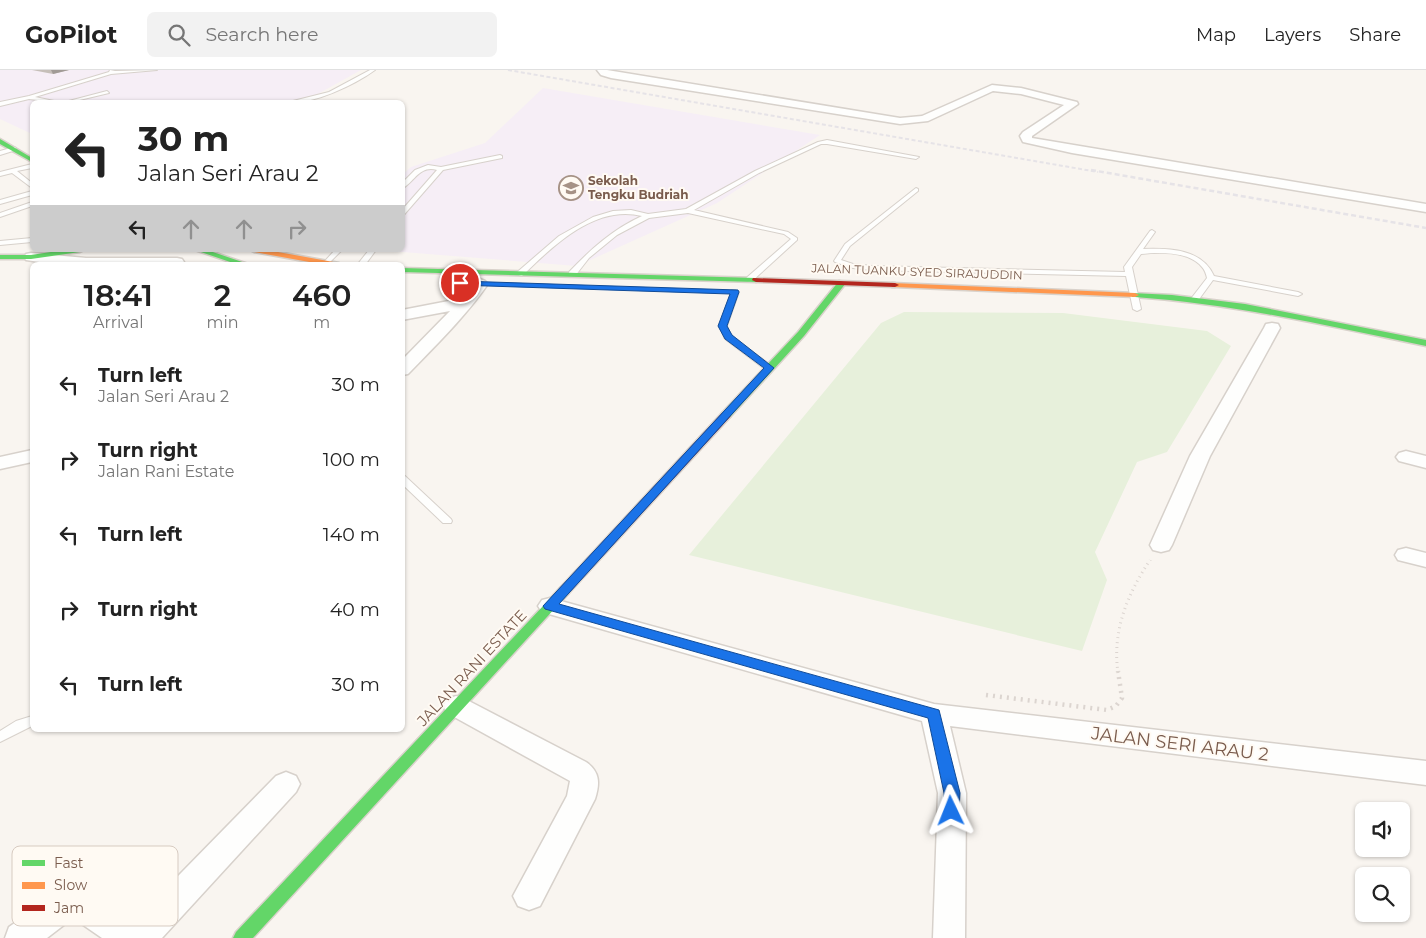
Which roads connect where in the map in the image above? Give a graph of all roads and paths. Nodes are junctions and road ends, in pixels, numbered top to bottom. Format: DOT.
graph roads {
  1 [pos="155,70"];
  2 [pos="373,70"];
  3 [pos="602,70"];
  4 [pos="111,71"];
  5 [pos="107,92"];
  6 [pos="30,97"];
  7 [pos="43,100"];
  8 [pos="75,100"];
  9 [pos="301,100"];
  10 [pos="0,104"];
  11 [pos="0,141"];
  12 [pos="14,149"];
  13 [pos="0,153"];
  14 [pos="500,157"];
  15 [pos="916,157"];
  16 [pos="30,159"];
  17 [pos="30,167"];
  18 [pos="441,169"];
  19 [pos="13,171"];
  20 [pos="0,174"];
  21 [pos="30,184"];
  22 [pos="405,184"];
  23 [pos="916,190"];
  24 [pos="30,194"];
  25 [pos="0,202"];
  26 [pos="30,205"];
  27 [pos="1426,208"];
  28 [pos="405,211"];
  29 [pos="688,211"];
  30 [pos="0,215"];
  31 [pos="648,216"];
  32 [pos="1152,232"];
  33 [pos="30,240"];
  34 [pos="0,243"];
  35 [pos="64,252"];
  36 [pos="206,252"];
  37 [pos="265,252"];
  38 [pos="337,252"];
  39 [pos="371,252"];
  40 [pos="1137,252"];
  41 [pos="0,257"];
  42 [pos="31,257"];
  43 [pos="73,262"];
  44 [pos="238,262"];
  45 [pos="320,262"];
  46 [pos="327,262"];
  47 [pos="363,262"];
  48 [pos="405,270"];
  49 [pos="519,274"];
  50 [pos="572,274"];
  51 [pos="1129,274"];
  52 [pos="1211,278"];
  53 [pos="748,280"];
  54 [pos="405,281"];
  55 [pos="842,283"];
  56 [pos="485,284"];
  57 [pos="735,292"];
  58 [pos="1134,294"];
  59 [pos="1298,294"];
  60 [pos="814,295"];
  61 [pos="838,296"];
  62 [pos="1194,300"];
  63 [pos="465,304"];
  64 [pos="1137,309"];
  65 [pos="405,315"];
  66 [pos="1272,328"];
  67 [pos="1426,344"];
  68 [pos="405,367"];
  69 [pos="770,368"];
  70 [pos="30,456"];
  71 [pos="1406,457"];
  72 [pos="1426,462"];
  73 [pos="0,463"];
  74 [pos="405,481"];
  75 [pos="447,521"];
  76 [pos="1161,545"];
  77 [pos="550,606"];
  78 [pos="986,695"];
  79 [pos="456,706"];
  80 [pos="934,714"];
  81 [pos="30,722"];
  82 [pos="0,737"];
  83 [pos="1426,773"];
  84 [pos="286,784"];
  85 [pos="529,896"];
  86 [pos="178,898"];
  87 [pos="37,926"];
  88 [pos="111,926"];
  89 [pos="151,926"];
  90 [pos="21,938"];
  91 [pos="129,938"];
  92 [pos="140,938"];
  93 [pos="242,938"];
  94 [pos="949,938"];
  1 -- 4 [label="lane"];
  2 -- 9 [label="lane"];
  3 -- 27 [label="street"];
  4 -- 6 [label="lane"];
  5 -- 8 [label="lane"];
  6 -- 7 [label="lane"];
  6 -- 10 [label="lane"];
  11 -- 12 [label="main road"];
  12 -- 13 [label="lane"];
  12 -- 16 [label="main road"];
  14 -- 18 [label="lane"];
  15 -- 29 [label="lane"];
  17 -- 19 [label="lane"];
  18 -- 22 [label="lane"];
  18 -- 28 [label="lane"];
  19 -- 20 [label="lane"];
  19 -- 21 [label="lane"];
  23 -- 51 [label="lane"];
  24 -- 25 [label="lane"];
  26 -- 30 [label="lane"];
  29 -- 31 [label="lane"];
  29 -- 53 [label="lane"];
  31 -- 49 [label="lane"];
  31 -- 50 [label="lane"];
  32 -- 40 [label="lane"];
  33 -- 34 [label="lane"];
  35 -- 42 [label="main road"];
  36 -- 44 [label="main road"];
  37 -- 45 [label="main road"];
  38 -- 46 [label="lane"];
  39 -- 47 [label="lane"];
  40 -- 51 [label="lane"];
  40 -- 52 [label="lane"];
  41 -- 42 [label="main road"];
  42 -- 43 [label="street"];
  48 -- 49 [label="main road, JALAN TUANKU SYED SIRAJUDDIN"];
  49 -- 50 [label="main road, JALAN TUANKU SYED SIRAJUDDIN"];
  50 -- 53 [label="main road, JALAN TUANKU SYED SIRAJUDDIN"];
  51 -- 58 [label="lane"];
  52 -- 59 [label="lane"];
  52 -- 62 [label="lane"];
  53 -- 55 [label="main road, JALAN TUANKU SYED SIRAJUDDIN"];
  54 -- 56 [label="main road"];
  55 -- 58 [label="main road, JALAN TUANKU SYED SIRAJUDDIN"];
  55 -- 61 [label="main road, JALAN RANI ESTATE"];
  56 -- 63 [label="street"];
  57 -- 69 [label="lane"];
  58 -- 62 [label="main road, JALAN TUANKU SYED SIRAJUDDIN"];
  58 -- 64 [label="lane"];
  60 -- 61 [label="main road, JALAN TUANKU SYED SIRAJUDDIN"];
  61 -- 69 [label="main road, JALAN RANI ESTATE"];
  62 -- 67 [label="main road, JALAN TUANKU SYED SIRAJUDDIN"];
  63 -- 65 [label="street"];
  63 -- 68 [label="street"];
  66 -- 76 [label="street"];
  69 -- 77 [label="main road, JALAN RANI ESTATE"];
  70 -- 73 [label="street"];
  71 -- 72 [label="street"];
  74 -- 75 [label="lane"];
  76 -- 78 [label="path"];
  77 -- 79 [label="main road, JALAN RANI ESTATE"];
  77 -- 80 [label="street, JALAN SERI ARAU 2"];
  79 -- 85 [label="street"];
  79 -- 93 [label="main road, JALAN RANI ESTATE"];
  80 -- 83 [label="street, JALAN SERI ARAU 2"];
  80 -- 94 [label="street"];
  81 -- 82 [label="lane"];
  84 -- 86 [label="street"];
  87 -- 90 [label="street"];
  88 -- 91 [label="street"];
  89 -- 92 [label="street"];
}
